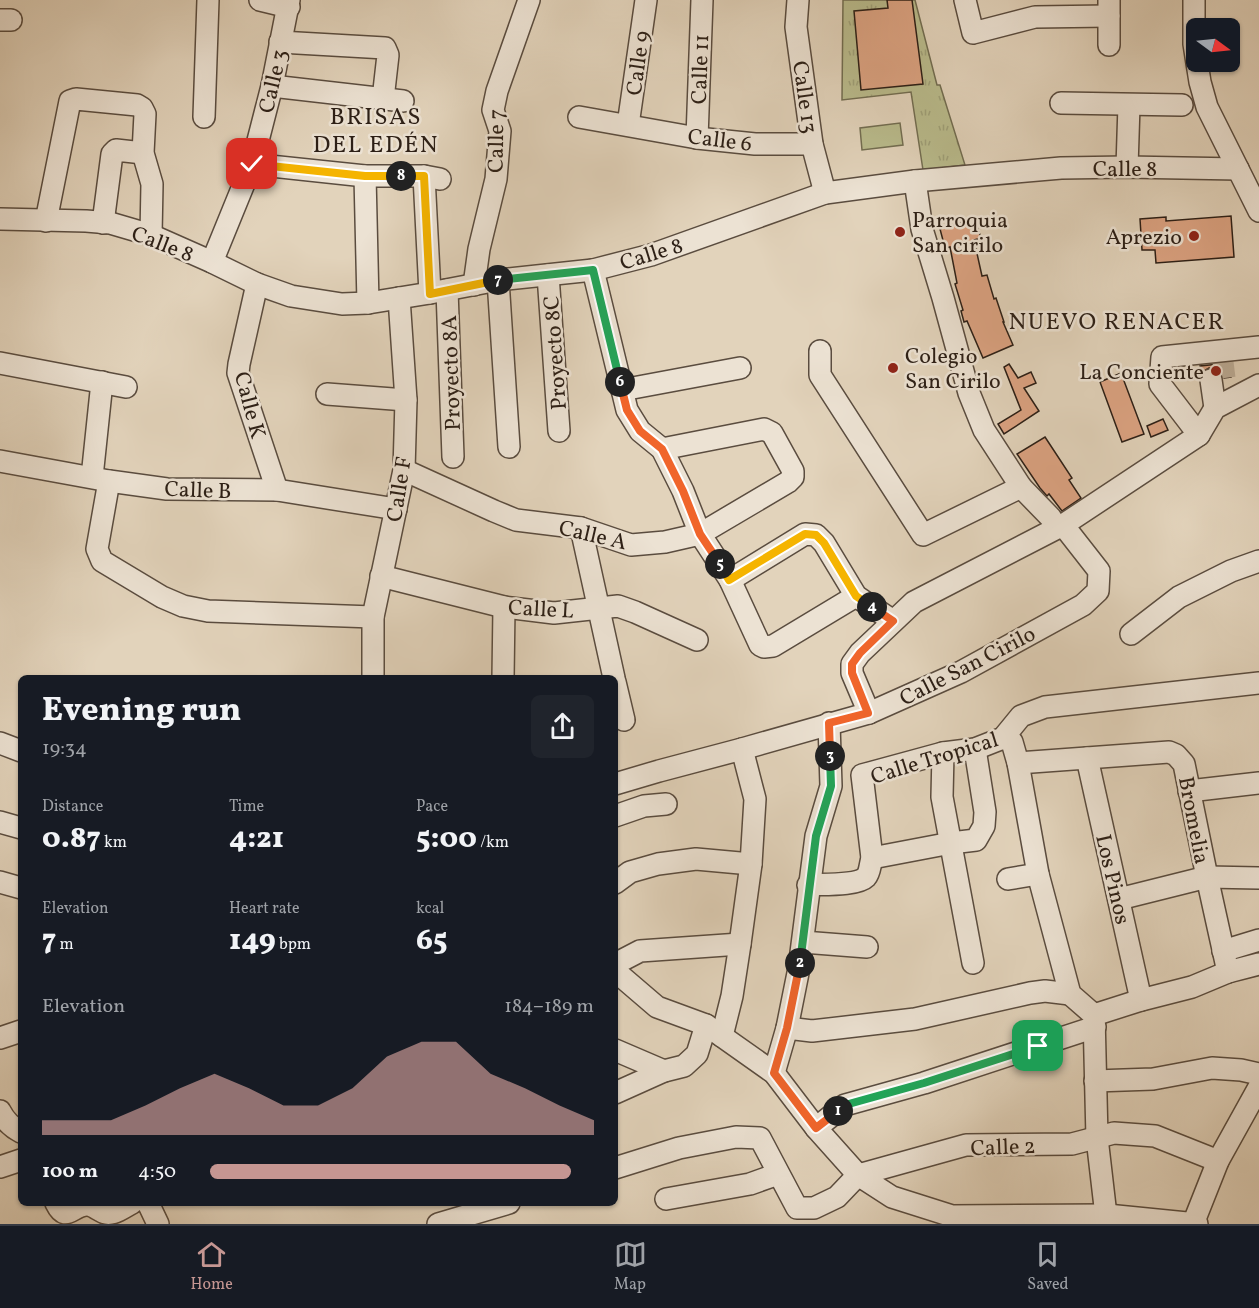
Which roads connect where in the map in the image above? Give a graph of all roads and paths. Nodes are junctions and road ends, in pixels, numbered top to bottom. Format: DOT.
graph roads {
  1 [pos="208,0"];
  2 [pos="260,0"];
  3 [pos="529,0"];
  4 [pos="646,0"];
  5 [pos="702,0"];
  6 [pos="798,0"];
  7 [pos="965,0"];
  8 [pos="1194,0"];
  9 [pos="289,4"];
  10 [pos="1109,8"];
  11 [pos="1036,9"];
  12 [pos="280,42"];
  13 [pos="1109,45"];
  14 [pos="272,86"];
  15 [pos="1061,103"];
  16 [pos="1129,105"];
  17 [pos="1182,105"];
  18 [pos="204,117"];
  19 [pos="579,117"];
  20 [pos="628,125"];
  21 [pos="697,138"];
  22 [pos="812,144"];
  23 [pos="142,153"];
  24 [pos="252,164"];
  25 [pos="1127,167"];
  26 [pos="1238,169"];
  27 [pos="365,176"];
  28 [pos="915,181"];
  29 [pos="825,194"];
  30 [pos="1259,211"];
  31 [pos="0,219"];
  32 [pos="46,220"];
  33 [pos="103,222"];
  34 [pos="151,236"];
  35 [pos="212,262"];
  36 [pos="593,270"];
  37 [pos="548,275"];
  38 [pos="498,280"];
  39 [pos="257,284"];
  40 [pos="474,285"];
  41 [pos="438,292"];
  42 [pos="399,298"];
  43 [pos="368,303"];
  44 [pos="1259,347"];
  45 [pos="820,351"];
  46 [pos="0,363"];
  47 [pos="1216,364"];
  48 [pos="740,368"];
  49 [pos="102,382"];
  50 [pos="1259,385"];
  51 [pos="126,387"];
  52 [pos="622,390"];
  53 [pos="327,394"];
  54 [pos="406,400"];
  55 [pos="1221,404"];
  56 [pos="559,431"];
  57 [pos="1199,435"];
  58 [pos="508,447"];
  59 [pos="662,449"];
  60 [pos="453,457"];
  61 [pos="0,461"];
  62 [pos="404,470"];
  63 [pos="100,479"];
  64 [pos="1021,487"];
  65 [pos="276,490"];
  66 [pos="396,510"];
  67 [pos="1057,522"];
  68 [pos="580,528"];
  69 [pos="700,534"];
  70 [pos="1259,561"];
  71 [pos="381,576"];
  72 [pos="729,580"];
  73 [pos="856,596"];
  74 [pos="504,607"];
  75 [pos="599,609"];
  76 [pos="373,617"];
  77 [pos="893,621"];
  78 [pos="1131,634"];
  79 [pos="697,640"];
  80 [pos="378,675"];
  81 [pos="503,675"];
  82 [pos="614,675"];
  83 [pos="1259,683"];
  84 [pos="618,693"];
  85 [pos="868,713"];
  86 [pos="624,720"];
  87 [pos="829,723"];
  88 [pos="1004,738"];
  89 [pos="0,743"];
  90 [pos="742,749"];
  91 [pos="975,749"];
  92 [pos="18,750"];
  93 [pos="943,753"];
  94 [pos="1087,758"];
  95 [pos="1018,763"];
  96 [pos="618,783"];
  97 [pos="1259,783"];
  98 [pos="1189,791"];
  99 [pos="666,804"];
  100 [pos="618,815"];
  101 [pos="0,822"];
  102 [pos="18,827"];
  103 [pos="951,843"];
  104 [pos="872,858"];
  105 [pos="751,864"];
  106 [pos="1038,874"];
  107 [pos="1206,877"];
  108 [pos="1259,878"];
  109 [pos="1008,879"];
  110 [pos="618,881"];
  111 [pos="0,882"];
  112 [pos="808,885"];
  113 [pos="18,887"];
  114 [pos="1119,899"];
  115 [pos="1259,940"];
  116 [pos="803,942"];
  117 [pos="740,944"];
  118 [pos="867,947"];
  119 [pos="1223,951"];
  120 [pos="618,962"];
  121 [pos="973,963"];
  122 [pos="1259,964"];
  123 [pos="1228,972"];
  124 [pos="618,974"];
  125 [pos="1070,994"];
  126 [pos="1141,1000"];
  127 [pos="1095,1021"];
  128 [pos="787,1028"];
  129 [pos="714,1030"];
  130 [pos="18,1031"];
  131 [pos="0,1038"];
  132 [pos="618,1051"];
  133 [pos="664,1071"];
  134 [pos="774,1073"];
  135 [pos="1259,1074"];
  136 [pos="1095,1081"];
  137 [pos="1259,1087"];
  138 [pos="618,1092"];
  139 [pos="0,1111"];
  140 [pos="816,1128"];
  141 [pos="18,1130"];
  142 [pos="1097,1138"];
  143 [pos="18,1161"];
  144 [pos="1218,1161"];
  145 [pos="0,1167"];
  146 [pos="618,1167"];
  147 [pos="778,1174"];
  148 [pos="858,1175"];
  149 [pos="666,1199"];
  150 [pos="57,1206"];
  151 [pos="82,1206"];
  152 [pos="90,1206"];
  153 [pos="126,1206"];
  154 [pos="149,1206"];
  155 [pos="499,1206"];
  156 [pos="1107,1220"];
  157 [pos="158,1224"];
  158 [pos="438,1224"];
  159 [pos="1194,1224"];
  1 -- 18 [label="street"];
  2 -- 9 [label="street"];
  3 -- 40 [label="street, Calle 7"];
  4 -- 20 [label="street, Calle 9"];
  5 -- 21 [label="street, Calle 11"];
  6 -- 22 [label="street, Calle 13"];
  7 -- 11 [label="street"];
  8 -- 26 [label="street"];
  9 -- 12 [label="street, Calle 3"];
  10 -- 11 [label="street"];
  10 -- 13 [label="street"];
  12 -- 14 [label="street, Calle 3"];
  12 -- 14 [label="street"];
  14 -- 24 [label="street, Calle 3"];
  15 -- 16 [label="street"];
  16 -- 17 [label="street"];
  16 -- 25 [label="street"];
  19 -- 20 [label="street, Calle 6"];
  20 -- 21 [label="street, Calle 6"];
  21 -- 22 [label="street, Calle 6"];
  22 -- 29 [label="street, Calle 13"];
  23 -- 32 [label="street"];
  23 -- 33 [label="street"];
  23 -- 34 [label="street"];
  24 -- 27 [label="street"];
  24 -- 35 [label="street, Calle 3"];
  25 -- 26 [label="street, Calle 8"];
  25 -- 28 [label="street, Calle 8"];
  26 -- 30 [label="street"];
  27 -- 41 [label="street, Proyecto 8A"];
  27 -- 43 [label="street"];
  28 -- 29 [label="street, Calle 8"];
  28 -- 64 [label="street"];
  29 -- 36 [label="street, Calle 8"];
  31 -- 32 [label="street, Calle 8"];
  32 -- 33 [label="street, Calle 8"];
  33 -- 34 [label="street, Calle 8"];
  34 -- 35 [label="street, Calle 8"];
  35 -- 39 [label="street, Calle 8"];
  36 -- 37 [label="street, Calle 8"];
  36 -- 52 [label="street"];
  37 -- 38 [label="street, Calle 8"];
  37 -- 56 [label="street, Proyecto 8C"];
  38 -- 40 [label="street, Calle 8"];
  38 -- 58 [label="street"];
  39 -- 43 [label="street, Calle 8"];
  39 -- 65 [label="street, Calle K"];
  40 -- 41 [label="street, Calle 8"];
  41 -- 42 [label="street, Calle 8"];
  41 -- 60 [label="street, Proyecto 8A"];
  42 -- 43 [label="street, Calle 8"];
  42 -- 54 [label="street, Calle F"];
  44 -- 47 [label="street"];
  45 -- 64 [label="street"];
  46 -- 49 [label="street"];
  47 -- 55 [label="street"];
  47 -- 57 [label="street"];
  48 -- 52 [label="street"];
  49 -- 51 [label="street"];
  49 -- 63 [label="street"];
  50 -- 55 [label="street"];
  52 -- 59 [label="street"];
  53 -- 54 [label="street"];
  54 -- 62 [label="street, Calle F"];
  55 -- 57 [label="street"];
  57 -- 67 [label="street"];
  59 -- 69 [label="street"];
  59 -- 69 [label="street, Calle A"];
  61 -- 63 [label="street, Calle B"];
  62 -- 66 [label="street, Calle F"];
  62 -- 68 [label="street, Calle A"];
  63 -- 65 [label="street, Calle B"];
  63 -- 76 [label="street"];
  64 -- 67 [label="street"];
  65 -- 66 [label="street, Calle B"];
  66 -- 71 [label="street, Calle F"];
  67 -- 77 [label="street"];
  67 -- 85 [label="street, Calle San Cirilo"];
  68 -- 69 [label="street, Calle A"];
  68 -- 75 [label="street"];
  69 -- 72 [label="street"];
  70 -- 78 [label="street"];
  71 -- 74 [label="street, Calle L"];
  71 -- 76 [label="street, Calle F"];
  72 -- 73 [label="street"];
  72 -- 73 [label="street"];
  73 -- 77 [label="street"];
  74 -- 75 [label="street, Calle L"];
  74 -- 81 [label="street"];
  75 -- 79 [label="street, Calle L"];
  75 -- 82 [label="street"];
  76 -- 80 [label="street, Calle F"];
  77 -- 85 [label="street"];
  83 -- 88 [label="street, Calle Tropical"];
  84 -- 86 [label="street"];
  85 -- 87 [label="street, Calle San Cirilo"];
  87 -- 90 [label="street, Calle San Cirilo"];
  87 -- 112 [label="street"];
  88 -- 91 [label="street, Calle Tropical"];
  88 -- 95 [label="street"];
  89 -- 92 [label="street"];
  90 -- 96 [label="street, Calle San Cirilo"];
  90 -- 105 [label="street"];
  91 -- 93 [label="street, Calle Tropical"];
  91 -- 103 [label="street"];
  93 -- 103 [label="street"];
  93 -- 104 [label="street, Calle Tropical"];
  94 -- 95 [label="street, Bromelia"];
  94 -- 98 [label="street, Bromelia"];
  94 -- 114 [label="street, Los Pinos"];
  95 -- 106 [label="street"];
  97 -- 98 [label="street"];
  98 -- 107 [label="street, Bromelia"];
  99 -- 100 [label="street"];
  101 -- 102 [label="street"];
  103 -- 104 [label="street"];
  103 -- 121 [label="street"];
  104 -- 112 [label="street"];
  105 -- 110 [label="street"];
  105 -- 117 [label="street"];
  106 -- 109 [label="street"];
  106 -- 125 [label="street"];
  107 -- 108 [label="street"];
  107 -- 114 [label="street"];
  107 -- 119 [label="street, Bromelia"];
  111 -- 113 [label="street"];
  112 -- 116 [label="street"];
  114 -- 126 [label="street, Los Pinos"];
  115 -- 119 [label="street"];
  116 -- 118 [label="street"];
  116 -- 128 [label="street"];
  117 -- 120 [label="street"];
  117 -- 129 [label="street"];
  119 -- 123 [label="street, Bromelia"];
  122 -- 123 [label="street"];
  123 -- 126 [label="street"];
  124 -- 129 [label="street"];
  125 -- 127 [label="street"];
  125 -- 128 [label="street"];
  126 -- 127 [label="street"];
  127 -- 136 [label="street"];
  127 -- 140 [label="street"];
  128 -- 134 [label="street"];
  129 -- 133 [label="street"];
  129 -- 134 [label="street"];
  130 -- 131 [label="street"];
  132 -- 133 [label="street"];
  133 -- 138 [label="street"];
  134 -- 140 [label="street"];
  135 -- 136 [label="street"];
  136 -- 142 [label="street"];
  137 -- 144 [label="street"];
  139 -- 141 [label="street"];
  140 -- 148 [label="street"];
  142 -- 144 [label="street, Calle 2"];
  142 -- 148 [label="street, Calle 2"];
  142 -- 156 [label="street"];
  143 -- 145 [label="street"];
  144 -- 159 [label="street"];
  146 -- 147 [label="street"];
  147 -- 148 [label="street"];
  147 -- 149 [label="street"];
  148 -- 156 [label="street"];
  150 -- 151 [label="street"];
  152 -- 153 [label="street"];
  154 -- 157 [label="street"];
  155 -- 158 [label="street"];
  156 -- 159 [label="street"];
}
